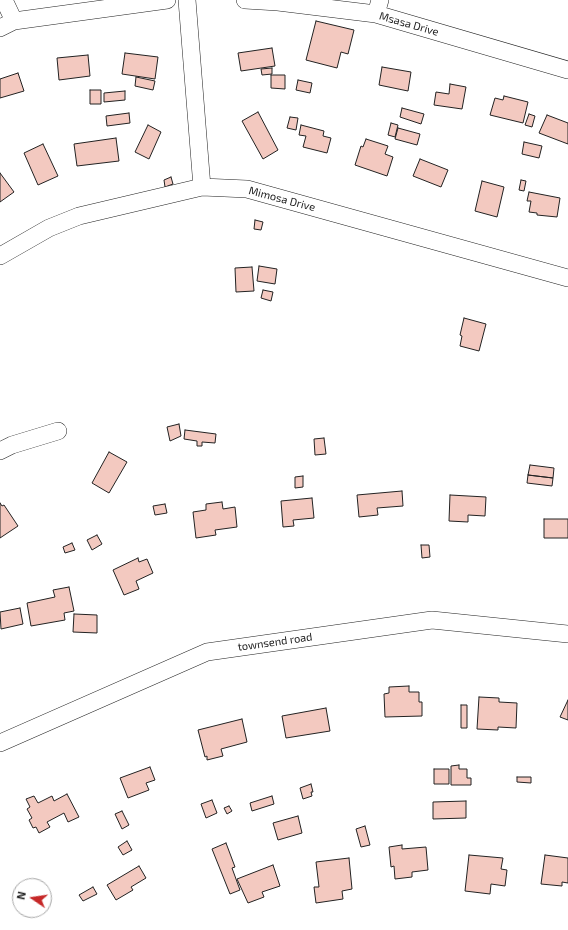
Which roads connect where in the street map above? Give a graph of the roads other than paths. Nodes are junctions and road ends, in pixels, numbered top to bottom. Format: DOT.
graph roads {
  1 [pos="4,0"];
  2 [pos="167,0"];
  3 [pos="187,0"];
  4 [pos="245,0"];
  5 [pos="378,7"];
  6 [pos="7,24"];
  7 [pos="567,66"];
  8 [pos="202,187"];
  9 [pos="0,256"];
  10 [pos="568,278"];
  11 [pos="58,431"];
  12 [pos="0,451"];
  13 [pos="568,634"];
  14 [pos="0,743"];
  1 -- 6 [label="street"];
  2 -- 6 [label="street"];
  3 -- 8 [label="street"];
  4 -- 5 [label="street, Msasa Drive"];
  5 -- 7 [label="street, Msasa Drive"];
  8 -- 9 [label="street, Mimosa Drive"];
  8 -- 10 [label="street, Mimosa Drive"];
  11 -- 12 [label="street"];
  13 -- 14 [label="street, townsend road"];
}
